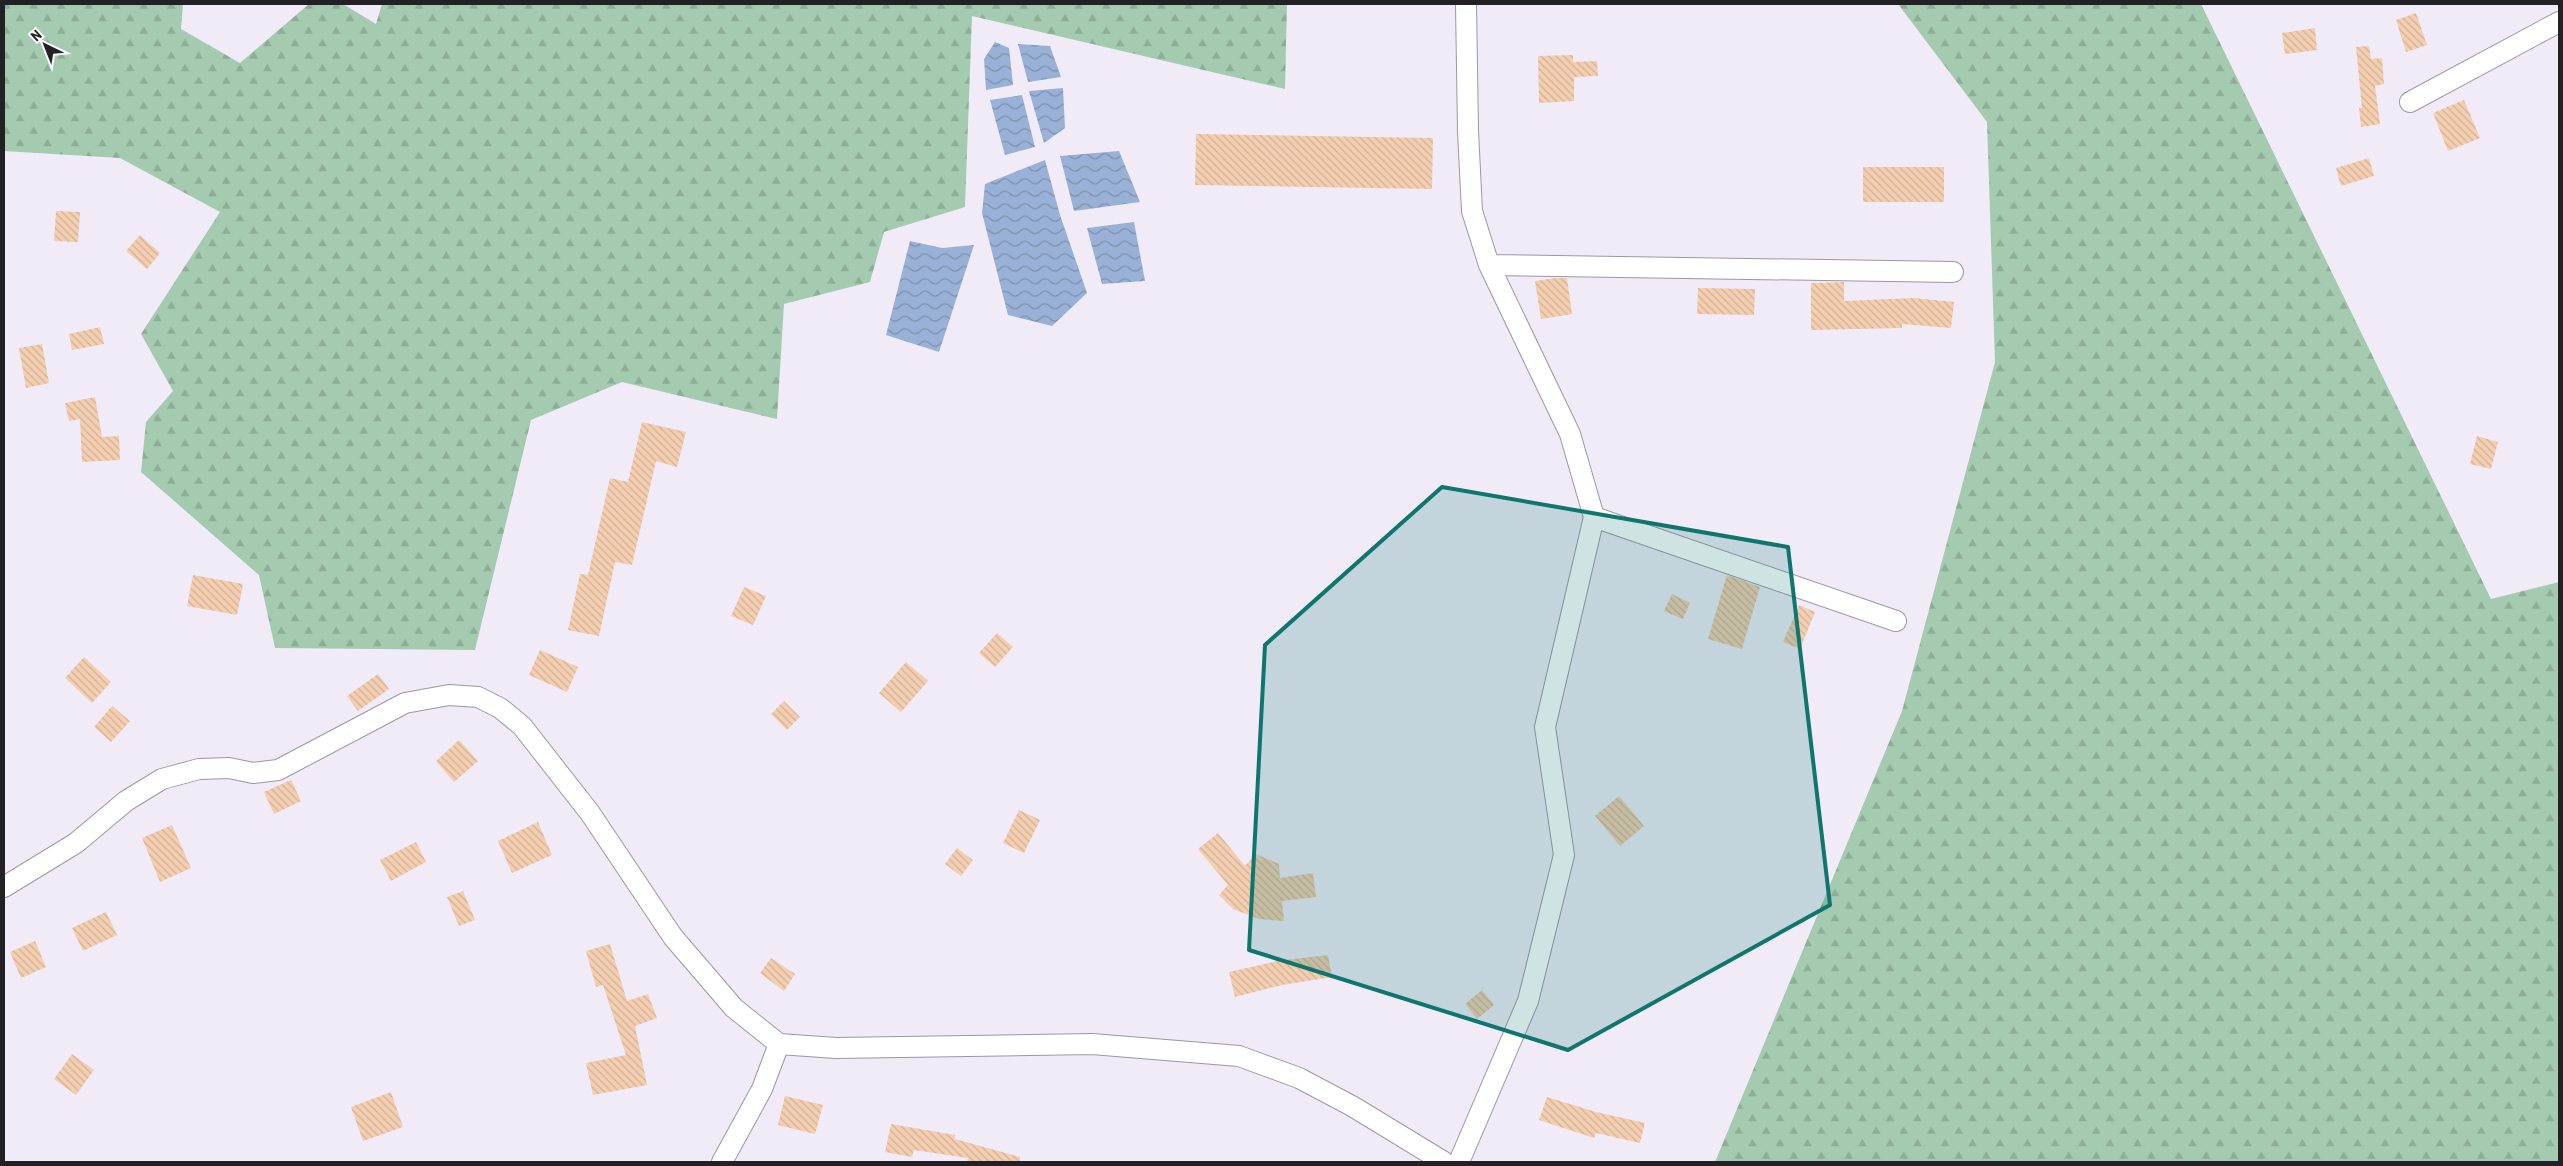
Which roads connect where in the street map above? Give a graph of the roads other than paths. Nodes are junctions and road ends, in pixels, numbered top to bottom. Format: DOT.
graph roads {
  1 [pos="1466,4"];
  2 [pos="2559,22"];
  3 [pos="2410,102"];
  4 [pos="1489,265"];
  5 [pos="1953,272"];
  6 [pos="1594,517"];
  7 [pos="1896,621"];
  8 [pos="4,887"];
  9 [pos="779,1044"];
  10 [pos="722,1162"];
  11 [pos="1444,1162"];
  12 [pos="1459,1162"];
  1 -- 4 [label="street"];
  2 -- 3 [label="street"];
  4 -- 5 [label="street"];
  4 -- 6 [label="street"];
  6 -- 7 [label="street"];
  6 -- 12 [label="street"];
  8 -- 9 [label="street"];
  9 -- 10 [label="street"];
  9 -- 11 [label="street"];
}
